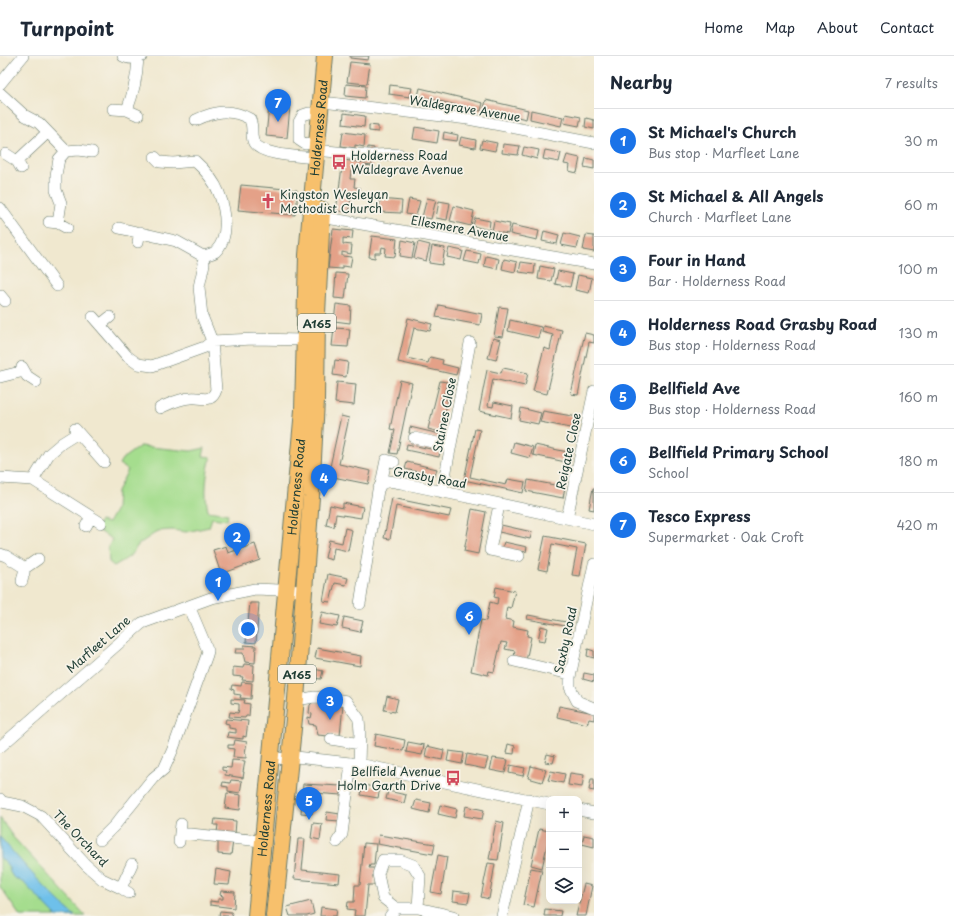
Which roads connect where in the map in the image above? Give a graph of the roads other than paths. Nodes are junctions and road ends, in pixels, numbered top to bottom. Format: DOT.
graph roads {
  1 [pos="23,56"];
  2 [pos="123,56"];
  3 [pos="325,56"];
  4 [pos="336,56"];
  5 [pos="140,57"];
  6 [pos="0,84"];
  7 [pos="0,93"];
  8 [pos="326,108"];
  9 [pos="113,109"];
  10 [pos="127,110"];
  11 [pos="138,115"];
  12 [pos="195,121"];
  13 [pos="47,133"];
  14 [pos="594,143"];
  15 [pos="88,149"];
  16 [pos="320,150"];
  17 [pos="66,152"];
  18 [pos="6,154"];
  19 [pos="399,154"];
  20 [pos="155,157"];
  21 [pos="0,208"];
  22 [pos="316,216"];
  23 [pos="58,224"];
  24 [pos="119,228"];
  25 [pos="204,256"];
  26 [pos="594,264"];
  27 [pos="57,286"];
  28 [pos="110,317"];
  29 [pos="304,340"];
  30 [pos="212,341"];
  31 [pos="470,343"];
  32 [pos="0,377"];
  33 [pos="36,382"];
  34 [pos="594,391"];
  35 [pos="160,408"];
  36 [pos="309,417"];
  37 [pos="414,438"];
  38 [pos="451,446"];
  39 [pos="104,462"];
  40 [pos="394,462"];
  41 [pos="0,478"];
  42 [pos="33,480"];
  43 [pos="381,484"];
  44 [pos="442,492"];
  45 [pos="499,505"];
  46 [pos="567,518"];
  47 [pos="101,523"];
  48 [pos="594,524"];
  49 [pos="0,554"];
  50 [pos="519,556"];
  51 [pos="38,559"];
  52 [pos="594,564"];
  53 [pos="25,568"];
  54 [pos="22,581"];
  55 [pos="287,590"];
  56 [pos="303,591"];
  57 [pos="360,604"];
  58 [pos="189,606"];
  59 [pos="514,661"];
  60 [pos="570,674"];
  61 [pos="296,699"];
  62 [pos="594,708"];
  63 [pos="331,739"];
  64 [pos="360,744"];
  65 [pos="0,747"];
  66 [pos="271,757"];
  67 [pos="290,758"];
  68 [pos="355,764"];
  69 [pos="528,799"];
  70 [pos="0,800"];
  71 [pos="546,803"];
  72 [pos="582,811"];
  73 [pos="594,813"];
  74 [pos="180,833"];
  75 [pos="100,840"];
  76 [pos="262,841"];
  77 [pos="337,842"];
  78 [pos="132,864"];
  79 [pos="418,908"];
  80 [pos="393,912"];
  81 [pos="256,916"];
  82 [pos="274,916"];
  83 [pos="453,916"];
  84 [pos="502,916"];
  1 -- 6 [label="street"];
  2 -- 5 [label="street"];
  3 -- 8 [label="highway, Holderness Road / A165"];
  4 -- 8 [label="highway, Holderness Road / A165"];
  5 -- 10 [label="street"];
  7 -- 13 [label="street"];
  8 -- 14 [label="street, Waldegrave Avenue"];
  8 -- 16 [label="highway, Holderness Road / A165"];
  9 -- 10 [label="street"];
  10 -- 11 [label="street"];
  12 -- 16 [label="street"];
  13 -- 17 [label="street"];
  13 -- 18 [label="street"];
  15 -- 17 [label="street"];
  16 -- 19 [label="street"];
  16 -- 22 [label="highway, Holderness Road / A165"];
  16 -- 22 [label="highway, Holderness Road / A165"];
  17 -- 23 [label="street"];
  20 -- 25 [label="street"];
  21 -- 27 [label="street"];
  22 -- 26 [label="street, Ellesmere Avenue"];
  22 -- 29 [label="highway, Holderness Road / A165"];
  22 -- 36 [label="highway, Holderness Road / A165"];
  24 -- 25 [label="street"];
  25 -- 30 [label="street"];
  28 -- 30 [label="street"];
  29 -- 30 [label="street"];
  29 -- 36 [label="highway, Holderness Road / A165"];
  30 -- 35 [label="street"];
  31 -- 38 [label="street, Staines Close"];
  32 -- 33 [label="street"];
  34 -- 46 [label="street, Reigate Close"];
  36 -- 55 [label="highway, Holderness Road / A165"];
  36 -- 56 [label="highway, Holderness Road / A165"];
  37 -- 38 [label="street"];
  38 -- 44 [label="street, Staines Close"];
  39 -- 42 [label="street"];
  40 -- 43 [label="street"];
  41 -- 42 [label="street"];
  42 -- 47 [label="street"];
  43 -- 44 [label="street, Grasby Road"];
  43 -- 57 [label="street, Grasby Road"];
  44 -- 45 [label="street, Grasby Road"];
  45 -- 46 [label="street, Grasby Road"];
  45 -- 50 [label="street"];
  46 -- 48 [label="street, Grasby Road"];
  49 -- 53 [label="street"];
  51 -- 53 [label="street"];
  52 -- 60 [label="street, Saxby Road"];
  53 -- 54 [label="street"];
  55 -- 56 [label="street, Marfleet Lane"];
  55 -- 58 [label="street, Marfleet Lane"];
  55 -- 66 [label="highway, Holderness Road / A165"];
  56 -- 61 [label="highway, Holderness Road / A165"];
  58 -- 65 [label="street, Marfleet Lane"];
  58 -- 75 [label="street"];
  59 -- 60 [label="street"];
  60 -- 62 [label="street, Saxby Road"];
  61 -- 64 [label="street"];
  61 -- 67 [label="highway, Holderness Road / A165"];
  63 -- 64 [label="street"];
  64 -- 68 [label="street"];
  66 -- 67 [label="street"];
  66 -- 76 [label="highway, Holderness Road / A165"];
  67 -- 68 [label="street"];
  67 -- 82 [label="highway, Holderness Road / A165"];
  68 -- 69 [label="street"];
  68 -- 77 [label="street"];
  69 -- 71 [label="street"];
  69 -- 84 [label="street"];
  70 -- 78 [label="street, The Orchard"];
  72 -- 73 [label="street"];
  74 -- 76 [label="street"];
  76 -- 81 [label="highway, Holderness Road / A165"];
  79 -- 80 [label="street"];
  79 -- 80 [label="street"];
  79 -- 83 [label="street"];
}
